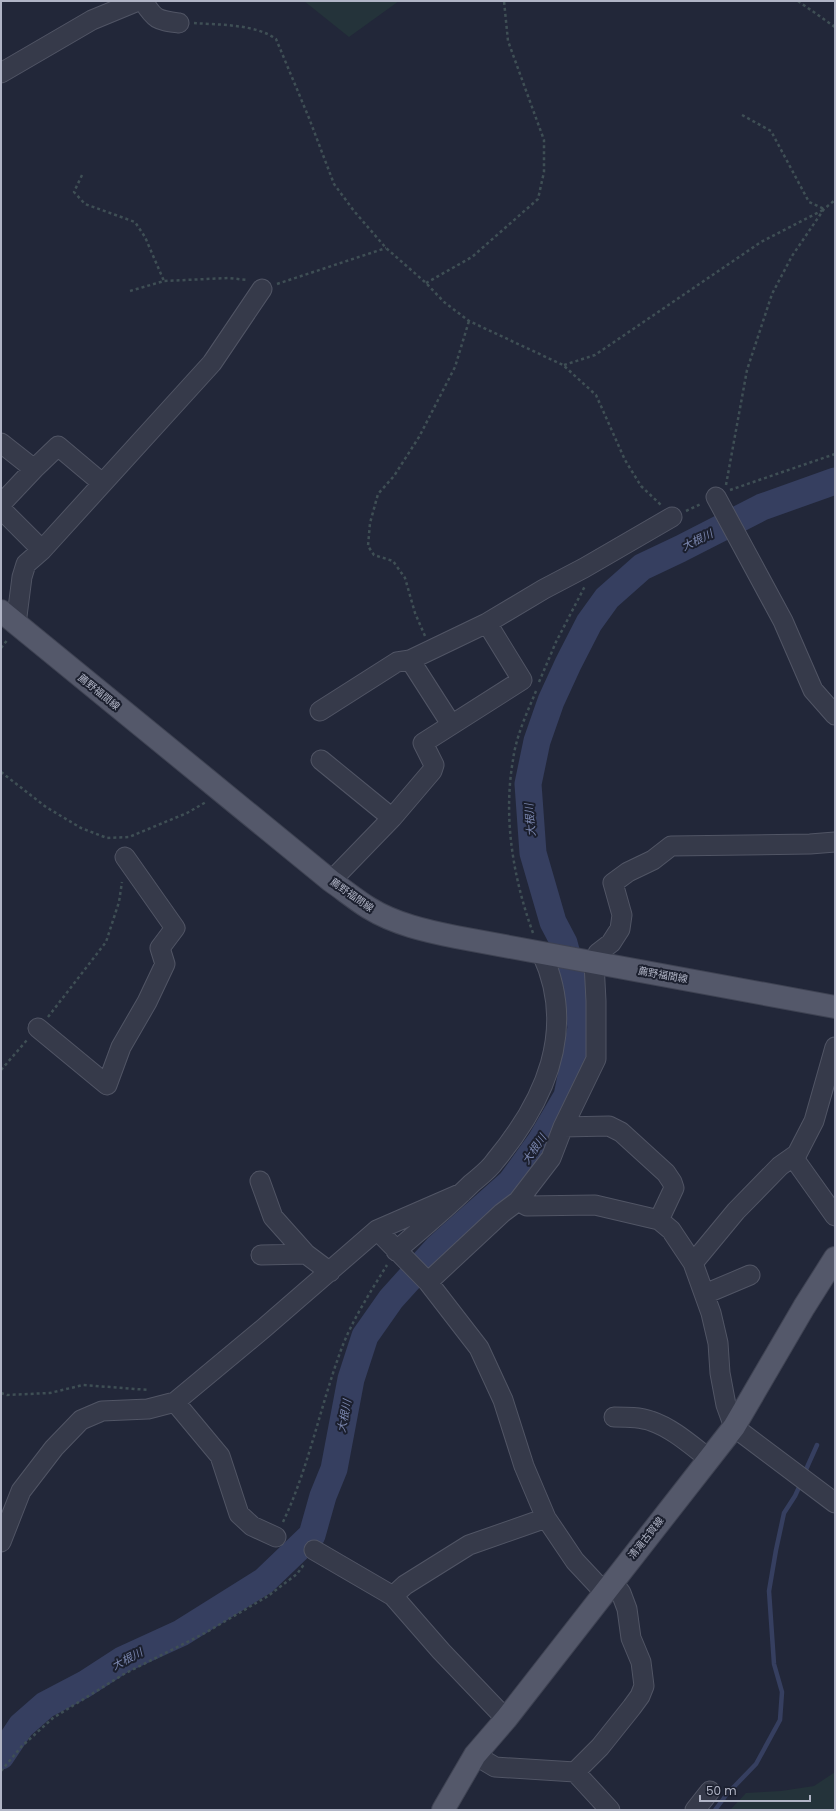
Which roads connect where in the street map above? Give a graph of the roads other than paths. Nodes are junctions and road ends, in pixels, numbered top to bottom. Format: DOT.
graph roads {
  1 [pos="138,1"];
  2 [pos="143,1"];
  3 [pos="179,23"];
  4 [pos="1,73"];
  5 [pos="262,289"];
  6 [pos="1,443"];
  7 [pos="34,469"];
  8 [pos="102,483"];
  9 [pos="720,495"];
  10 [pos="1,504"];
  11 [pos="1,510"];
  12 [pos="672,517"];
  13 [pos="42,550"];
  14 [pos="8,618"];
  15 [pos="487,623"];
  16 [pos="410,660"];
  17 [pos="320,712"];
  18 [pos="835,715"];
  19 [pos="451,724"];
  20 [pos="322,760"];
  21 [pos="392,818"];
  22 [pos="835,842"];
  23 [pos="125,857"];
  24 [pos="331,881"];
  25 [pos="542,954"];
  26 [pos="588,962"];
  27 [pos="835,1007"];
  28 [pos="38,1028"];
  29 [pos="835,1047"];
  30 [pos="564,1127"];
  31 [pos="793,1157"];
  32 [pos="260,1181"];
  33 [pos="462,1193"];
  34 [pos="518,1201"];
  35 [pos="835,1216"];
  36 [pos="659,1220"];
  37 [pos="377,1230"];
  38 [pos="396,1251"];
  39 [pos="306,1254"];
  40 [pos="261,1255"];
  41 [pos="835,1258"];
  42 [pos="693,1264"];
  43 [pos="330,1272"];
  44 [pos="750,1275"];
  45 [pos="428,1282"];
  46 [pos="705,1294"];
  47 [pos="175,1402"];
  48 [pos="614,1417"];
  49 [pos="734,1427"];
  50 [pos="708,1458"];
  51 [pos="835,1503"];
  52 [pos="546,1518"];
  53 [pos="276,1537"];
  54 [pos="1,1542"];
  55 [pos="314,1550"];
  56 [pos="608,1587"];
  57 [pos="394,1596"];
  58 [pos="506,1719"];
  59 [pos="475,1755"];
  60 [pos="575,1772"];
  61 [pos="710,1791"];
  62 [pos="443,1810"];
  63 [pos="610,1810"];
  64 [pos="695,1810"];
  1 -- 4 [label="street"];
  2 -- 3 [label="street"];
  5 -- 8 [label="street"];
  6 -- 7 [label="street"];
  7 -- 8 [label="street"];
  7 -- 10 [label="street"];
  8 -- 13 [label="street"];
  9 -- 18 [label="street"];
  11 -- 13 [label="street"];
  12 -- 15 [label="street"];
  13 -- 14 [label="street"];
  14 -- 24 [label="main road, 薦野福間線"];
  15 -- 16 [label="street"];
  15 -- 19 [label="street"];
  16 -- 17 [label="street"];
  16 -- 19 [label="street"];
  19 -- 21 [label="street"];
  20 -- 21 [label="street"];
  21 -- 24 [label="street"];
  22 -- 26 [label="street"];
  23 -- 28 [label="street"];
  24 -- 25 [label="main road, 薦野福間線"];
  25 -- 26 [label="main road, 薦野福間線"];
  25 -- 33 [label="street"];
  26 -- 27 [label="main road, 薦野福間線"];
  26 -- 30 [label="street"];
  29 -- 31 [label="street"];
  30 -- 34 [label="street"];
  30 -- 36 [label="street"];
  31 -- 35 [label="street"];
  31 -- 42 [label="street"];
  32 -- 39 [label="street"];
  33 -- 37 [label="street"];
  33 -- 38 [label="street"];
  34 -- 36 [label="street"];
  34 -- 45 [label="street"];
  36 -- 42 [label="street"];
  37 -- 38 [label="street"];
  37 -- 43 [label="street"];
  38 -- 45 [label="street"];
  39 -- 40 [label="street"];
  39 -- 43 [label="street"];
  41 -- 49 [label="main road, 清滝古賀線"];
  42 -- 46 [label="street"];
  43 -- 47 [label="street"];
  44 -- 46 [label="street"];
  45 -- 52 [label="street"];
  46 -- 49 [label="street"];
  47 -- 53 [label="street"];
  47 -- 54 [label="street"];
  48 -- 50 [label="street"];
  49 -- 50 [label="main road, 清滝古賀線"];
  49 -- 51 [label="street"];
  50 -- 56 [label="main road, 清滝古賀線"];
  52 -- 56 [label="street"];
  52 -- 57 [label="street"];
  55 -- 57 [label="street"];
  56 -- 58 [label="main road, 清滝古賀線"];
  56 -- 60 [label="street"];
  57 -- 58 [label="street"];
  58 -- 59 [label="main road, 清滝古賀線"];
  59 -- 60 [label="street"];
  59 -- 62 [label="main road, 清滝古賀線"];
  60 -- 63 [label="street"];
  61 -- 64 [label="street"];
}
